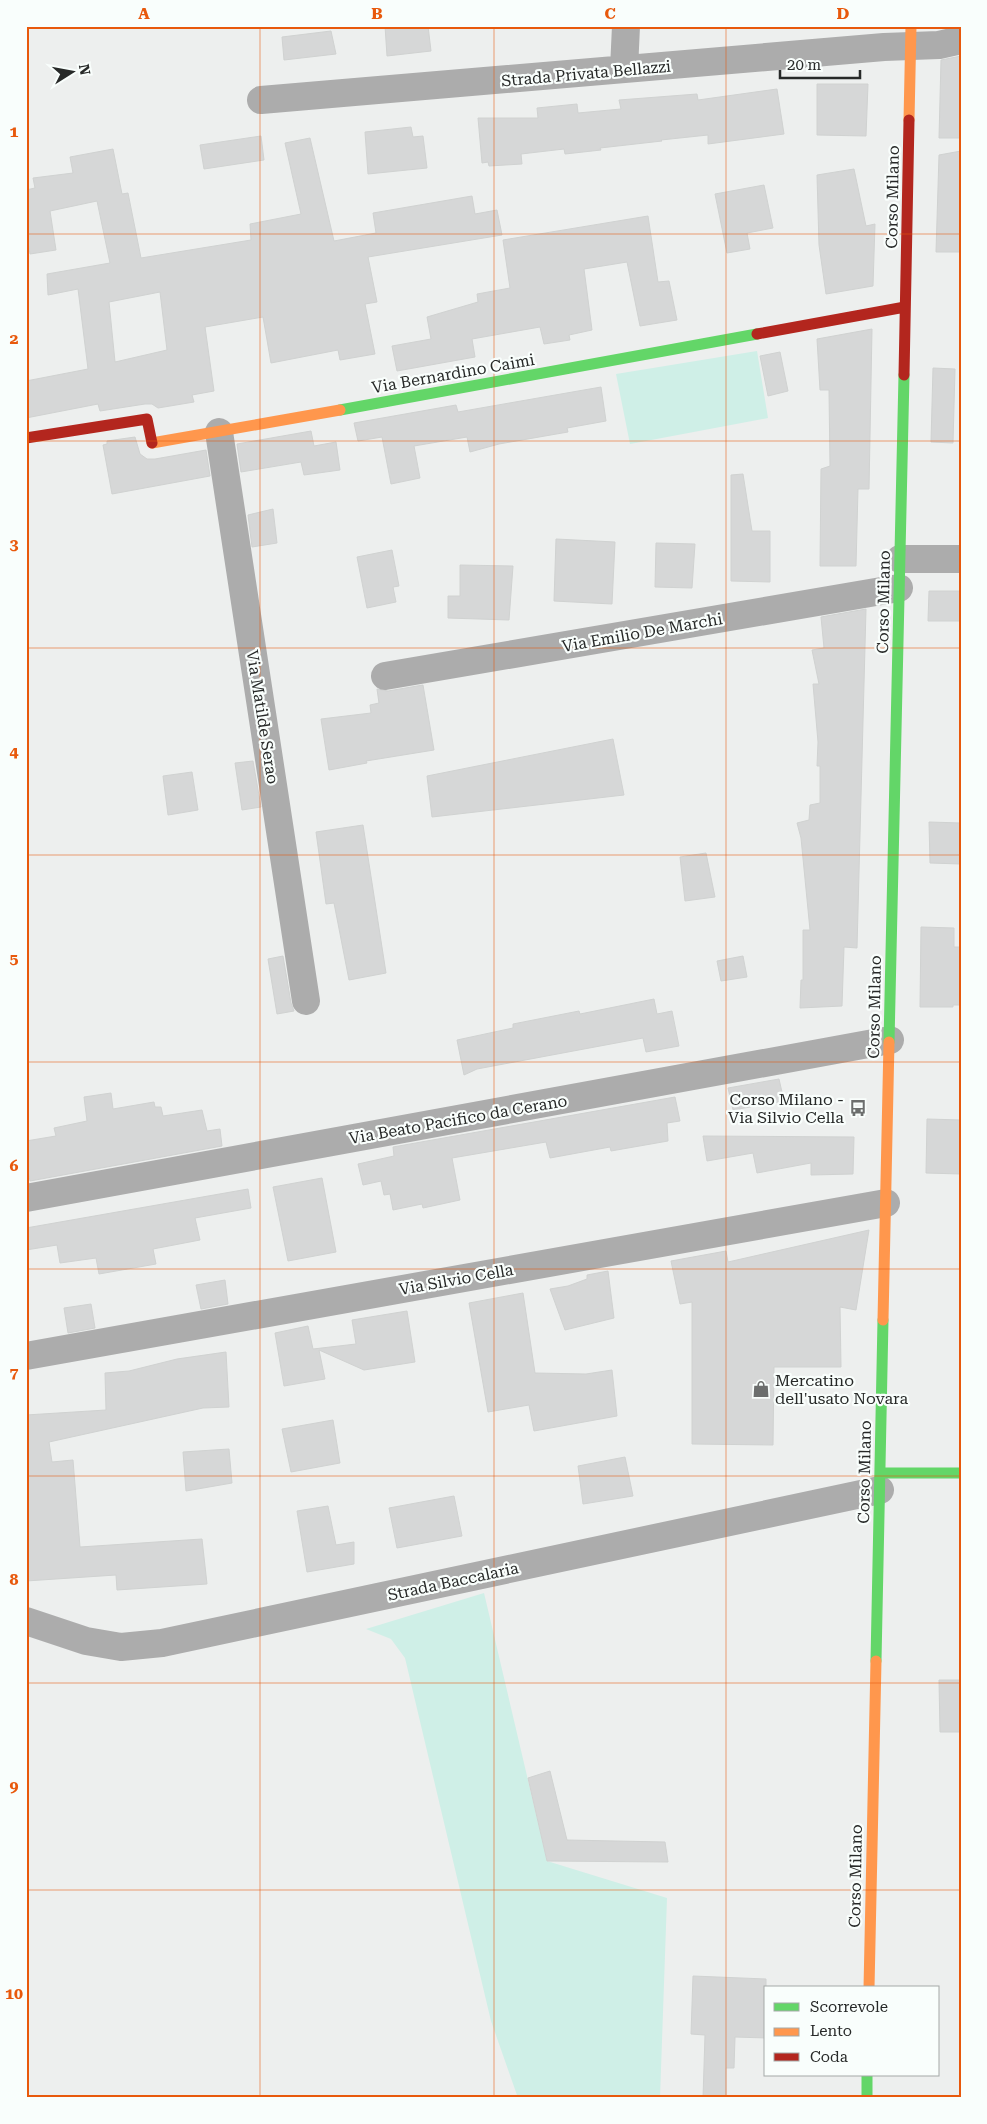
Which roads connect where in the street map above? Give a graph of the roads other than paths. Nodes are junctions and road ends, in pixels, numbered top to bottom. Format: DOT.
graph roads {
  1 [pos="626,26"];
  2 [pos="911,36"];
  3 [pos="961,40"];
  4 [pos="624,70"];
  5 [pos="261,100"];
  6 [pos="905,307"];
  7 [pos="219,432"];
  8 [pos="26,438"];
  9 [pos="900,559"];
  10 [pos="961,559"];
  11 [pos="899,588"];
  12 [pos="385,676"];
  13 [pos="306,1001"];
  14 [pos="890,1040"];
  15 [pos="26,1198"];
  16 [pos="886,1203"];
  17 [pos="26,1356"];
  18 [pos="961,1473"];
  19 [pos="880,1481"];
  20 [pos="26,1621"];
  21 [pos="869,1986"];
  22 [pos="867,2076"];
  23 [pos="867,2098"];
  1 -- 4 [label="street"];
  2 -- 3 [label="street, Strada Privata Bellazzi"];
  2 -- 4 [label="street, Strada Privata Bellazzi"];
  2 -- 6 [label="main road, Corso Milano"];
  4 -- 5 [label="street, Strada Privata Bellazzi"];
  6 -- 7 [label="main road, Via Bernardino Caimi"];
  6 -- 9 [label="main road, Corso Milano"];
  7 -- 8 [label="main road, Via Bernardino Caimi"];
  7 -- 13 [label="street, Via Matilde Serao"];
  9 -- 10 [label="street"];
  9 -- 11 [label="main road, Corso Milano"];
  11 -- 12 [label="street, Via Emilio De Marchi"];
  11 -- 14 [label="main road, Corso Milano"];
  14 -- 15 [label="street, Via Beato Pacifico da Cerano"];
  14 -- 16 [label="main road, Corso Milano"];
  16 -- 17 [label="street, Via Silvio Cella"];
  16 -- 19 [label="main road, Corso Milano"];
  18 -- 19 [label="main road"];
  19 -- 20 [label="street, Strada Baccalaria"];
  19 -- 21 [label="main road, Corso Milano"];
  22 -- 23 [label="main road"];
}
